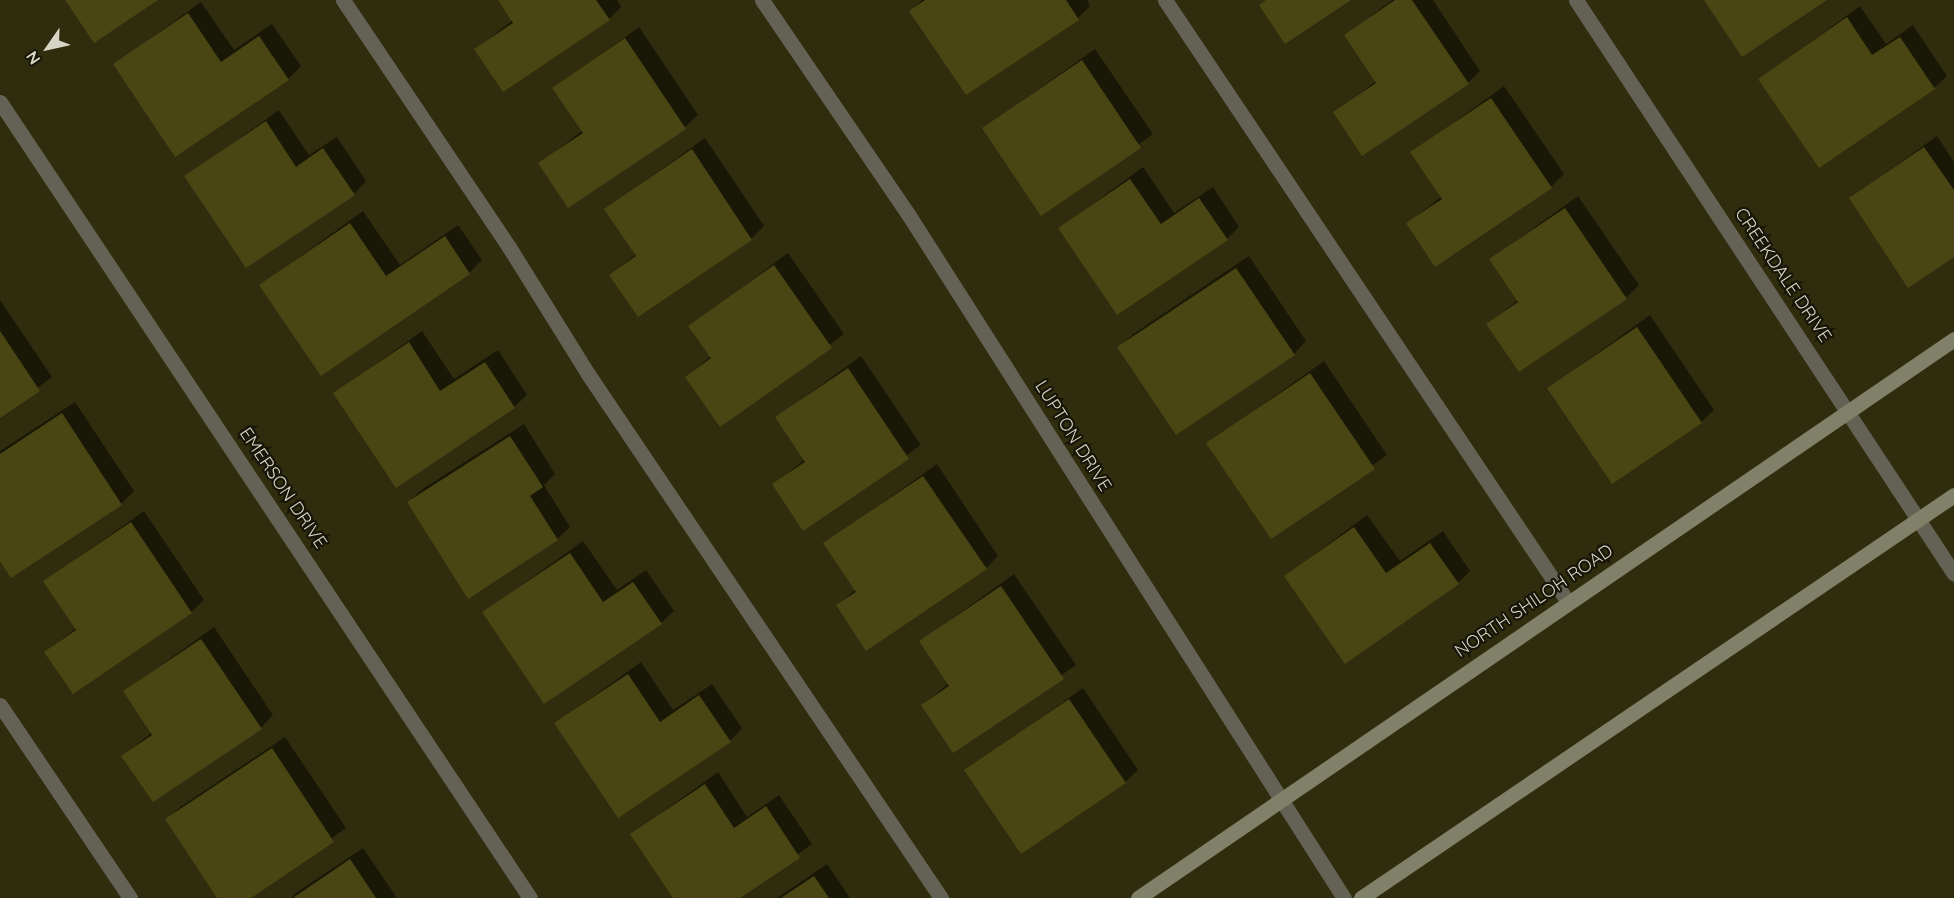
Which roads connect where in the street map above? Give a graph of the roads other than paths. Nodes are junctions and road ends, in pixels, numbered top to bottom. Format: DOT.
graph roads {
  1 [pos="343,0"];
  2 [pos="762,0"];
  3 [pos="1165,0"];
  4 [pos="1576,0"];
  5 [pos="0,102"];
  6 [pos="1954,339"];
  7 [pos="1849,410"];
  8 [pos="1954,495"];
  9 [pos="1916,520"];
  10 [pos="1954,574"];
  11 [pos="1568,602"];
  12 [pos="0,705"];
  13 [pos="1279,799"];
  14 [pos="130,898"];
  15 [pos="530,898"];
  16 [pos="941,898"];
  17 [pos="1138,898"];
  18 [pos="1344,898"];
  19 [pos="1361,898"];
  1 -- 16 [label="street"];
  2 -- 13 [label="street, LUPTON DRIVE"];
  3 -- 11 [label="street"];
  4 -- 7 [label="street, CREEKDALE DRIVE"];
  5 -- 15 [label="street, EMERSON DRIVE"];
  6 -- 7 [label="main road, NORTH SHILOH ROAD"];
  7 -- 9 [label="street, CREEKDALE DRIVE"];
  7 -- 11 [label="main road, NORTH SHILOH ROAD"];
  8 -- 9 [label="main road"];
  9 -- 10 [label="street, CREEKDALE DRIVE"];
  9 -- 19 [label="main road"];
  11 -- 13 [label="main road, NORTH SHILOH ROAD"];
  12 -- 14 [label="street"];
  13 -- 17 [label="main road, NORTH SHILOH ROAD"];
  13 -- 18 [label="street, LUPTON DRIVE"];
}
